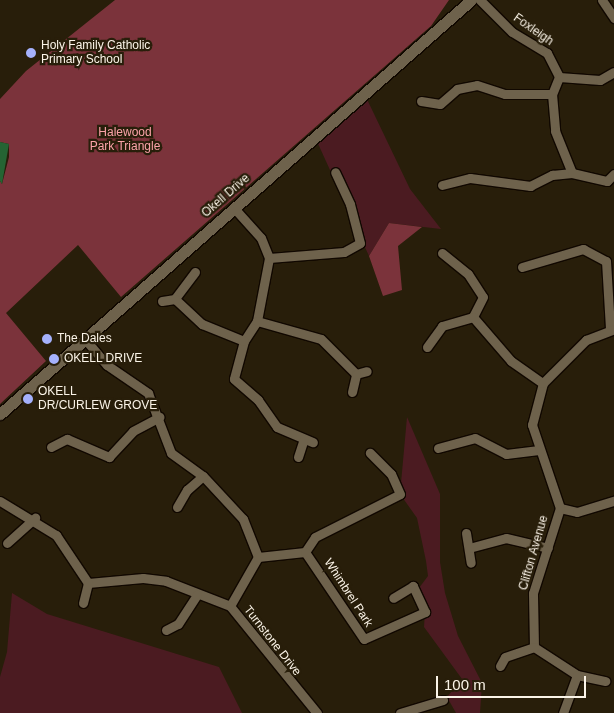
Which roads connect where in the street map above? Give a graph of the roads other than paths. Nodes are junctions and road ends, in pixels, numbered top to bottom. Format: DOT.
graph roads {
  1 [pos="471,0"];
  2 [pos="480,0"];
  3 [pos="602,0"];
  4 [pos="614,18"];
  5 [pos="614,72"];
  6 [pos="559,77"];
  7 [pos="552,94"];
  8 [pos="421,101"];
  9 [pos="335,172"];
  10 [pos="572,173"];
  11 [pos="614,174"];
  12 [pos="442,185"];
  13 [pos="234,208"];
  14 [pos="442,254"];
  15 [pos="269,258"];
  16 [pos="522,267"];
  17 [pos="195,272"];
  18 [pos="174,299"];
  19 [pos="162,301"];
  20 [pos="473,317"];
  21 [pos="257,321"];
  22 [pos="612,329"];
  23 [pos="85,339"];
  24 [pos="244,340"];
  25 [pos="427,347"];
  26 [pos="367,371"];
  27 [pos="356,374"];
  28 [pos="543,383"];
  29 [pos="352,392"];
  30 [pos="0,414"];
  31 [pos="159,417"];
  32 [pos="51,447"];
  33 [pos="438,448"];
  34 [pos="537,450"];
  35 [pos="370,453"];
  36 [pos="298,458"];
  37 [pos="203,476"];
  38 [pos="0,501"];
  39 [pos="614,502"];
  40 [pos="177,507"];
  41 [pos="560,508"];
  42 [pos="35,518"];
  43 [pos="466,533"];
  44 [pos="7,544"];
  45 [pos="469,548"];
  46 [pos="548,548"];
  47 [pos="305,552"];
  48 [pos="258,557"];
  49 [pos="470,563"];
  50 [pos="88,583"];
  51 [pos="197,595"];
  52 [pos="393,598"];
  53 [pos="83,603"];
  54 [pos="230,606"];
  55 [pos="166,630"];
  56 [pos="534,647"];
  57 [pos="500,666"];
  58 [pos="577,675"];
  59 [pos="605,681"];
  60 [pos="443,700"];
  61 [pos="317,713"];
  62 [pos="400,713"];
  63 [pos="563,713"];
  1 -- 13 [label="street, Okell Drive"];
  2 -- 6 [label="street, Foxleigh"];
  3 -- 4 [label="street"];
  5 -- 6 [label="street"];
  6 -- 7 [label="street"];
  7 -- 8 [label="street"];
  7 -- 10 [label="street"];
  9 -- 15 [label="street"];
  10 -- 11 [label="street"];
  10 -- 12 [label="street"];
  13 -- 15 [label="street"];
  13 -- 23 [label="street, Okell Drive"];
  14 -- 20 [label="street"];
  15 -- 21 [label="street"];
  16 -- 22 [label="street"];
  17 -- 18 [label="street"];
  18 -- 19 [label="street"];
  18 -- 24 [label="street"];
  20 -- 25 [label="street"];
  20 -- 28 [label="street"];
  21 -- 24 [label="street"];
  21 -- 27 [label="street"];
  22 -- 28 [label="street"];
  23 -- 30 [label="street, Okell Drive"];
  23 -- 31 [label="street"];
  24 -- 36 [label="street"];
  26 -- 27 [label="street"];
  27 -- 29 [label="street"];
  28 -- 34 [label="street, Clifton Avenue"];
  31 -- 32 [label="street"];
  31 -- 37 [label="street"];
  33 -- 34 [label="street"];
  34 -- 41 [label="street, Clifton Avenue"];
  35 -- 47 [label="street"];
  37 -- 40 [label="street"];
  37 -- 48 [label="street"];
  38 -- 42 [label="street"];
  39 -- 41 [label="street"];
  41 -- 46 [label="street, Clifton Avenue"];
  42 -- 44 [label="street"];
  42 -- 50 [label="street"];
  43 -- 45 [label="street"];
  45 -- 46 [label="street"];
  45 -- 49 [label="street"];
  46 -- 56 [label="street, Clifton Avenue"];
  47 -- 48 [label="street"];
  47 -- 52 [label="street, Whimbrel Park"];
  48 -- 54 [label="street"];
  50 -- 51 [label="street, Turnstone Drive"];
  50 -- 53 [label="street"];
  51 -- 54 [label="street, Turnstone Drive"];
  51 -- 55 [label="street"];
  54 -- 61 [label="street, Turnstone Drive"];
  56 -- 57 [label="street"];
  56 -- 58 [label="street"];
  58 -- 59 [label="street"];
  58 -- 63 [label="street"];
  60 -- 62 [label="street"];
}
